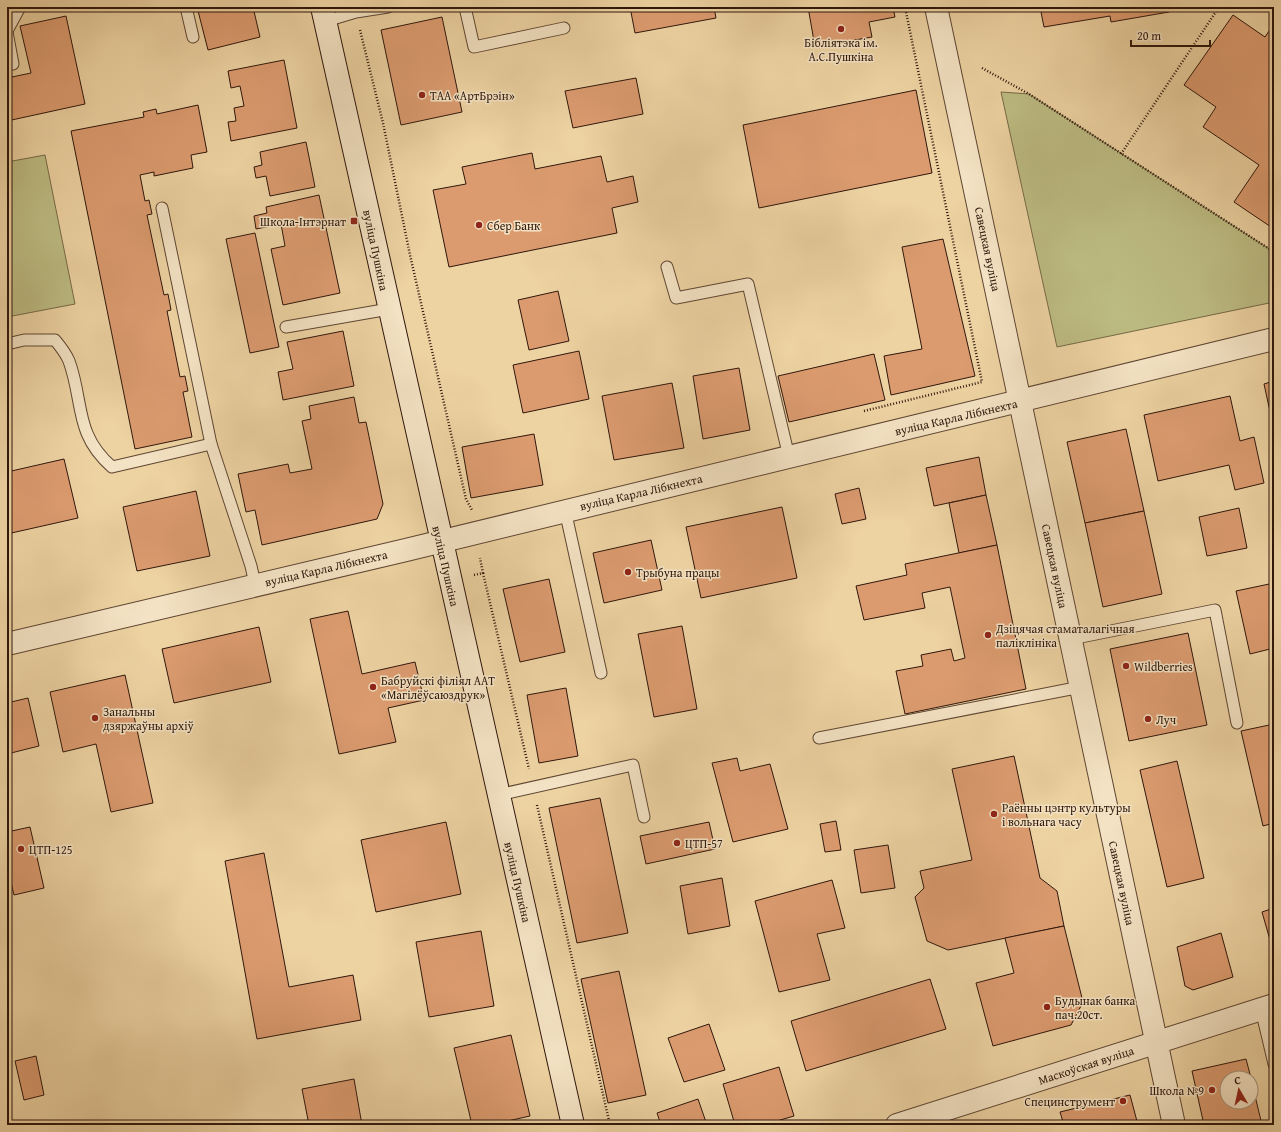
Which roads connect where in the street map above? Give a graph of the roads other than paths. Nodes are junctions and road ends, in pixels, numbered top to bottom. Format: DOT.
graph roads {
  1 [pos="20,7"];
  2 [pos="186,7"];
  3 [pos="388,7"];
  4 [pos="465,7"];
  5 [pos="936,7"];
  6 [pos="324,14"];
  7 [pos="564,28"];
  8 [pos="7,31"];
  9 [pos="193,37"];
  10 [pos="13,64"];
  11 [pos="162,208"];
  12 [pos="667,267"];
  13 [pos="389,309"];
  14 [pos="286,327"];
  15 [pos="1274,339"];
  16 [pos="7,344"];
  17 [pos="1021,401"];
  18 [pos="211,444"];
  19 [pos="789,456"];
  20 [pos="565,510"];
  21 [pos="440,540"];
  22 [pos="255,584"];
  23 [pos="1071,638"];
  24 [pos="7,644"];
  25 [pos="601,673"];
  26 [pos="1081,687"];
  27 [pos="1237,723"];
  28 [pos="819,738"];
  29 [pos="498,795"];
  30 [pos="644,817"];
  31 [pos="1268,1007"];
  32 [pos="1156,1043"];
  33 [pos="1274,1064"];
  34 [pos="573,1125"];
  35 [pos="898,1125"];
  36 [pos="1174,1125"];
  1 -- 8 [label="lane"];
  2 -- 9 [label="lane"];
  3 -- 6 [label="lane"];
  4 -- 7 [label="lane"];
  5 -- 17 [label="street, Савецкая вуліца"];
  6 -- 13 [label="street, вуліца Пушкіна"];
  8 -- 10 [label="lane"];
  11 -- 18 [label="lane"];
  12 -- 19 [label="lane"];
  13 -- 14 [label="lane"];
  13 -- 21 [label="street, вуліца Пушкіна"];
  15 -- 17 [label="street, вуліца Карла Лібкнехта"];
  16 -- 18 [label="lane"];
  17 -- 19 [label="street, вуліца Карла Лібкнехта"];
  17 -- 23 [label="street, Савецкая вуліца"];
  18 -- 22 [label="lane"];
  19 -- 20 [label="street, вуліца Карла Лібкнехта"];
  20 -- 21 [label="street, вуліца Карла Лібкнехта"];
  20 -- 25 [label="lane"];
  21 -- 22 [label="street, вуліца Карла Лібкнехта"];
  21 -- 29 [label="street, вуліца Пушкіна"];
  22 -- 24 [label="street, вуліца Карла Лібкнехта"];
  23 -- 26 [label="street, Савецкая вуліца"];
  23 -- 27 [label="lane"];
  26 -- 28 [label="lane"];
  26 -- 32 [label="street, Савецкая вуліца"];
  29 -- 30 [label="lane"];
  29 -- 34 [label="street, вуліца Пушкіна"];
  31 -- 32 [label="street, Маскоўская вуліца"];
  31 -- 33 [label="lane"];
  32 -- 35 [label="street, Маскоўская вуліца"];
  32 -- 36 [label="street, Савецкая вуліца"];
}
